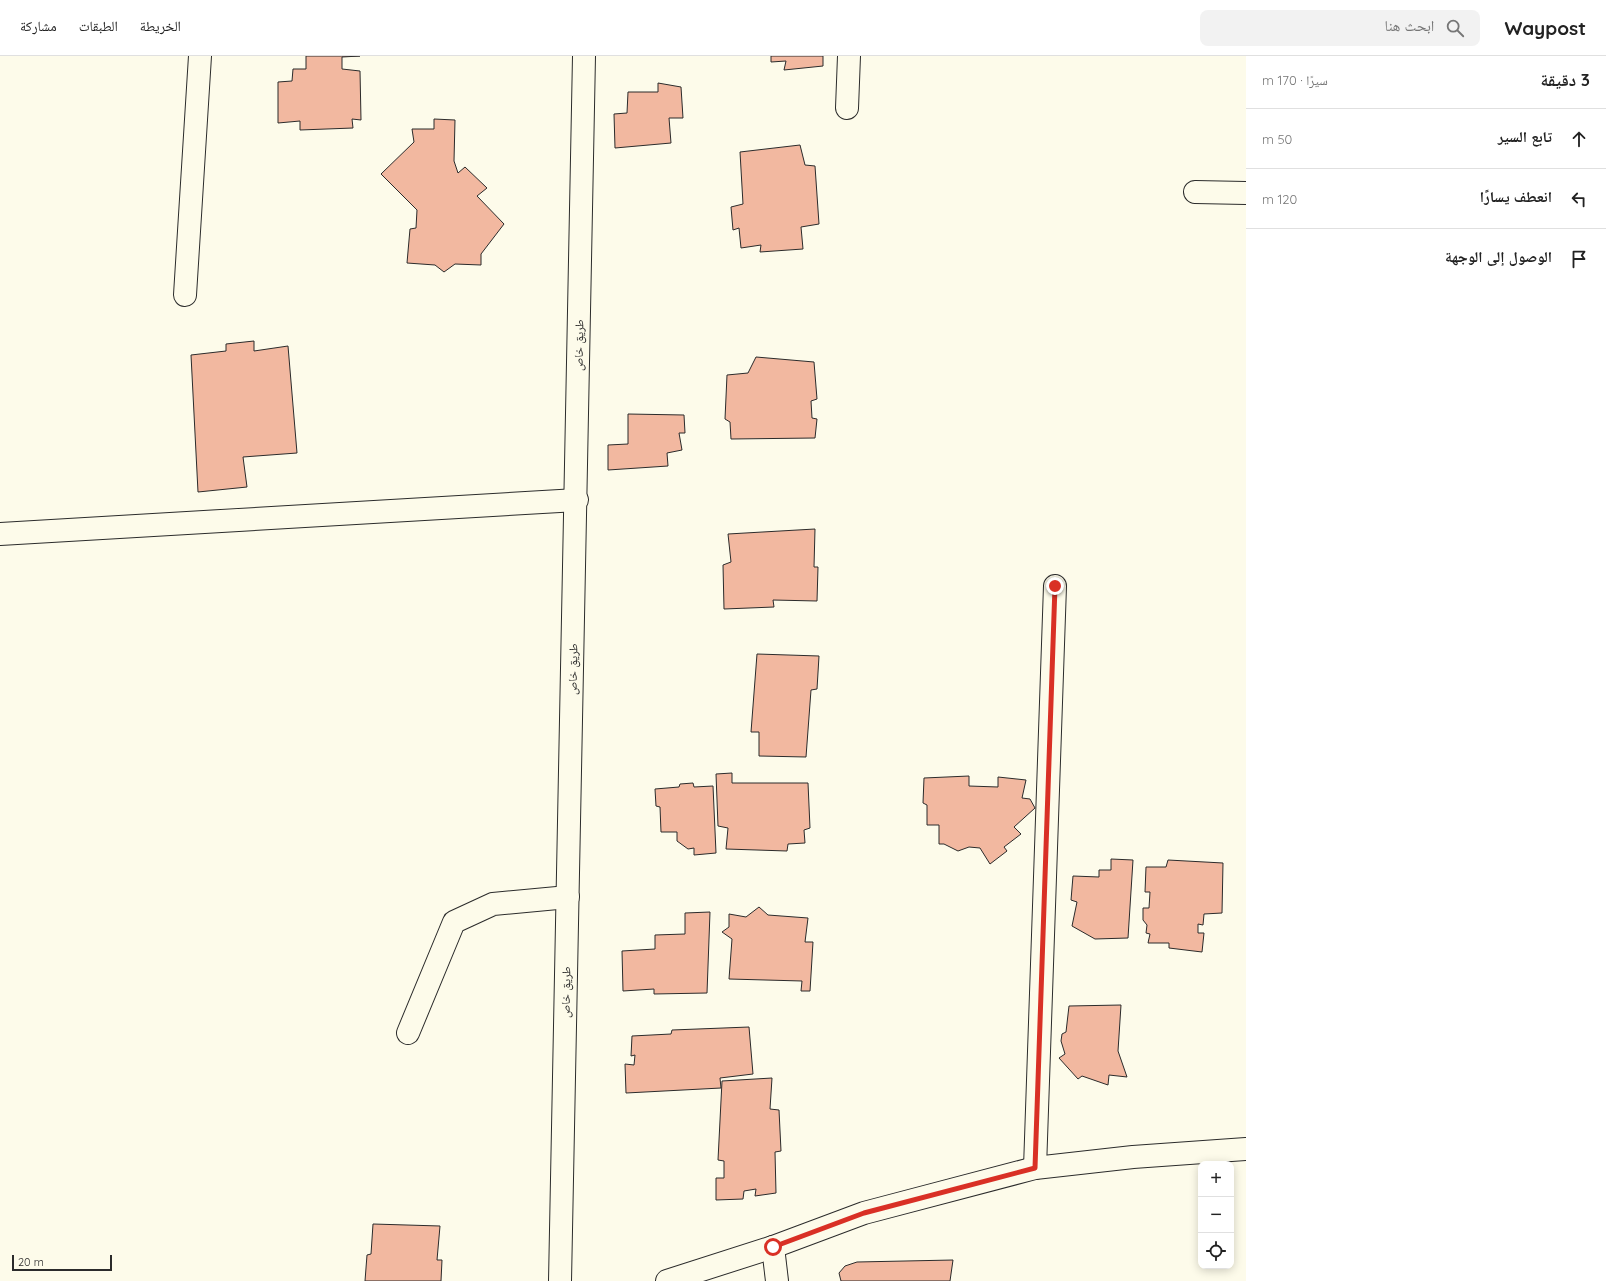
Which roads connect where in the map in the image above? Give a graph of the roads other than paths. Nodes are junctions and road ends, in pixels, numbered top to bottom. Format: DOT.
graph roads {
  1 [pos="200,56"];
  2 [pos="584,56"];
  3 [pos="849,56"];
  4 [pos="847,108"];
  5 [pos="1194,192"];
  6 [pos="1246,194"];
  7 [pos="185,295"];
  8 [pos="577,500"];
  9 [pos="0,534"];
  10 [pos="1055,586"];
  11 [pos="568,897"];
  12 [pos="408,1033"];
  13 [pos="1246,1149"];
  14 [pos="1035,1168"];
  15 [pos="773,1247"];
  16 [pos="560,1281"];
  17 [pos="667,1281"];
  18 [pos="777,1281"];
  1 -- 7 [label="street"];
  2 -- 8 [label="street, طريق خاص"];
  3 -- 4 [label="street"];
  5 -- 6 [label="street"];
  8 -- 9 [label="street"];
  8 -- 11 [label="street, طريق خاص"];
  10 -- 14 [label="street"];
  11 -- 12 [label="street"];
  11 -- 16 [label="street, طريق خاص"];
  13 -- 14 [label="street"];
  14 -- 15 [label="street"];
  15 -- 17 [label="street"];
  15 -- 18 [label="street"];
}
